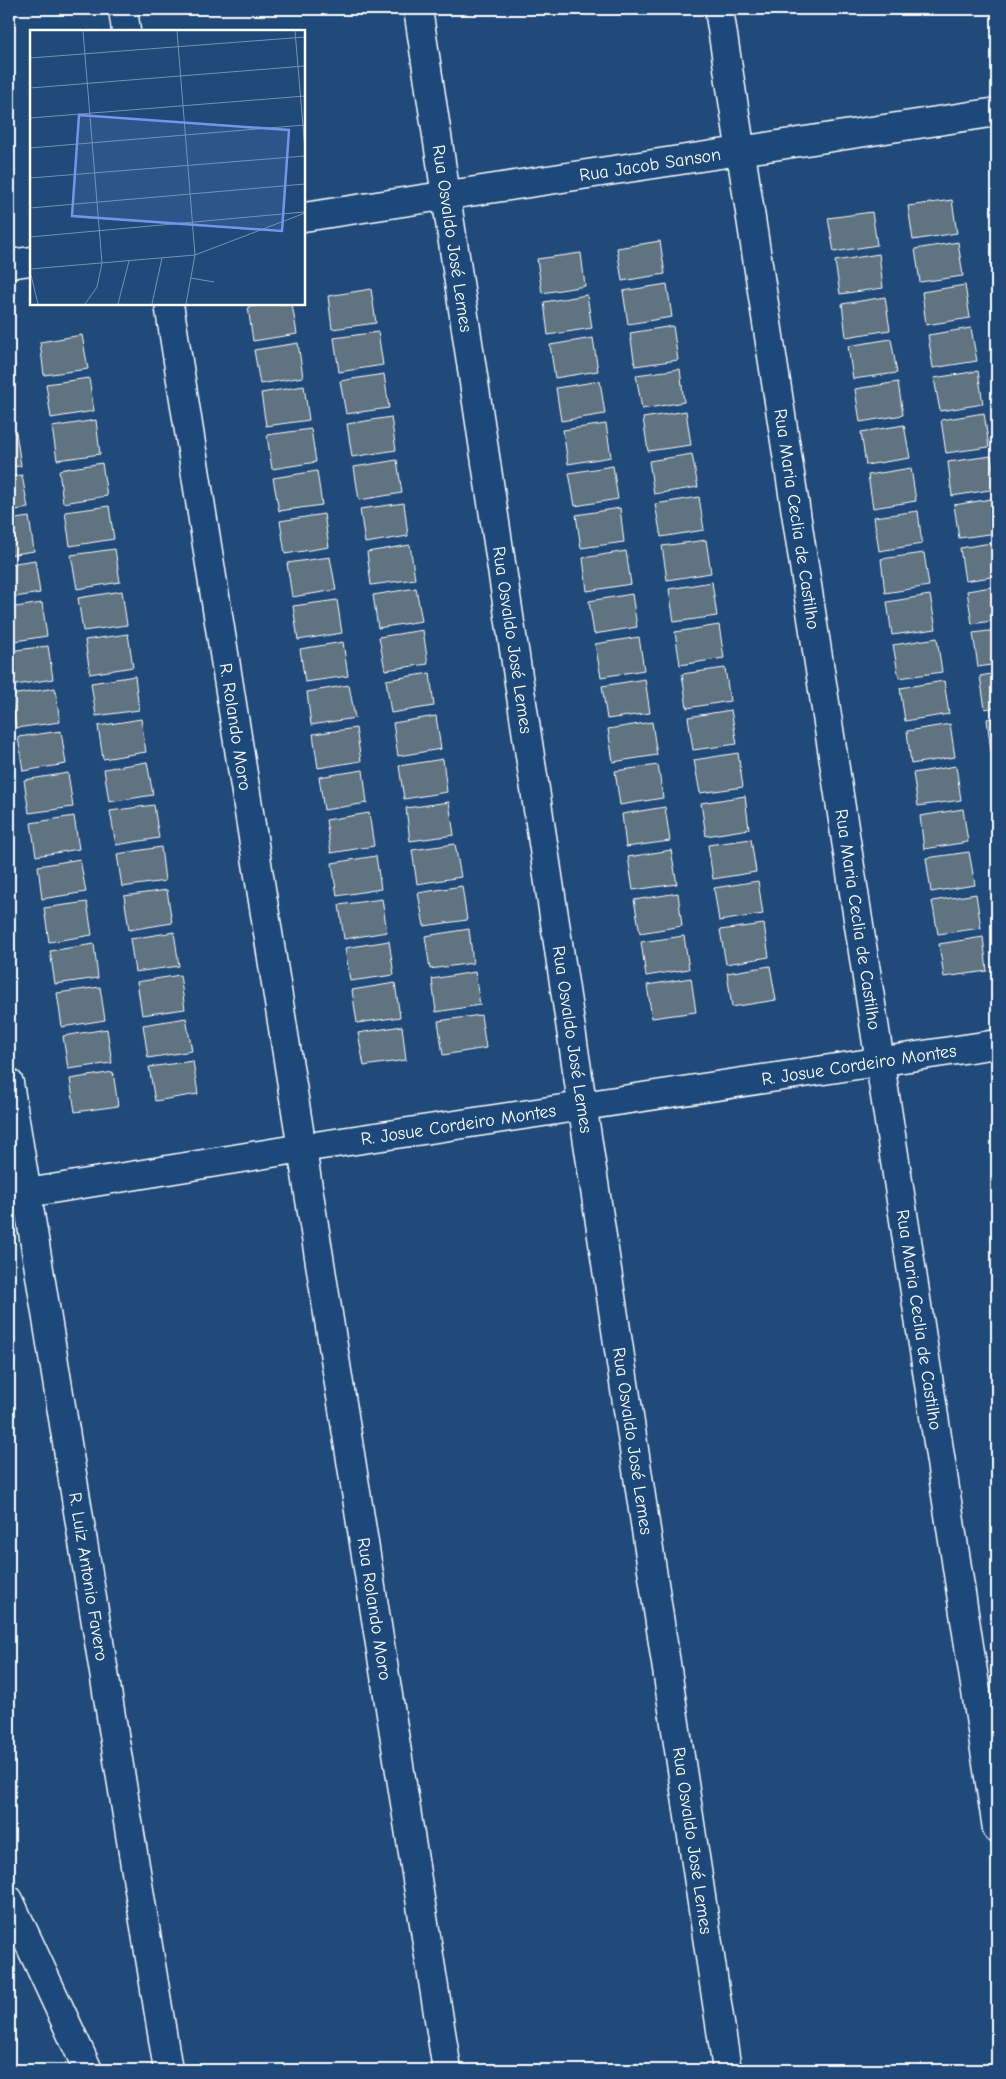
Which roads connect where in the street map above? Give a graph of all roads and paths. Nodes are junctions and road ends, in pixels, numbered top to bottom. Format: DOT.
graph roads {
  1 [pos="123,9"];
  2 [pos="418,9"];
  3 [pos="719,9"];
  4 [pos="126,30"];
  5 [pos="997,112"];
  6 [pos="740,151"];
  7 [pos="446,195"];
  8 [pos="305,217"];
  9 [pos="30,260"];
  10 [pos="9,264"];
  11 [pos="169,305"];
  12 [pos="997,1044"];
  13 [pos="880,1062"];
  14 [pos="9,1083"];
  15 [pos="582,1107"];
  16 [pos="302,1148"];
  17 [pos="17,1194"];
  18 [pos="997,1830"];
  19 [pos="9,1900"];
  20 [pos="88,2070"];
  21 [pos="168,2070"];
  22 [pos="447,2070"];
  23 [pos="727,2070"];
  1 -- 4 [label="street"];
  2 -- 7 [label="street, Rua Osvaldo José Lemes"];
  3 -- 6 [label="street, Rua Maria Ceclia de Castilho"];
  5 -- 6 [label="street, Rua Jacob Sanson"];
  6 -- 7 [label="street, Rua Jacob Sanson"];
  6 -- 13 [label="street, Rua Maria Ceclia de Castilho"];
  7 -- 8 [label="street, Rua Jacob Sanson"];
  7 -- 15 [label="street, Rua Osvaldo José Lemes"];
  9 -- 10 [label="street"];
  11 -- 16 [label="street, R. Rolando Moro"];
  12 -- 13 [label="street, R. Josue Cordeiro Montes"];
  13 -- 15 [label="street, R. Josue Cordeiro Montes"];
  13 -- 18 [label="street, Rua Maria Ceclia de Castilho"];
  14 -- 17 [label="street, R. Luiz Antonio Favero"];
  15 -- 16 [label="street, R. Josue Cordeiro Montes"];
  15 -- 23 [label="street, Rua Osvaldo José Lemes"];
  16 -- 17 [label="street, R. Josue Cordeiro Montes"];
  16 -- 22 [label="street, Rua Rolando Moro"];
  17 -- 21 [label="street, R. Luiz Antonio Favero"];
  19 -- 20 [label="street"];
}
